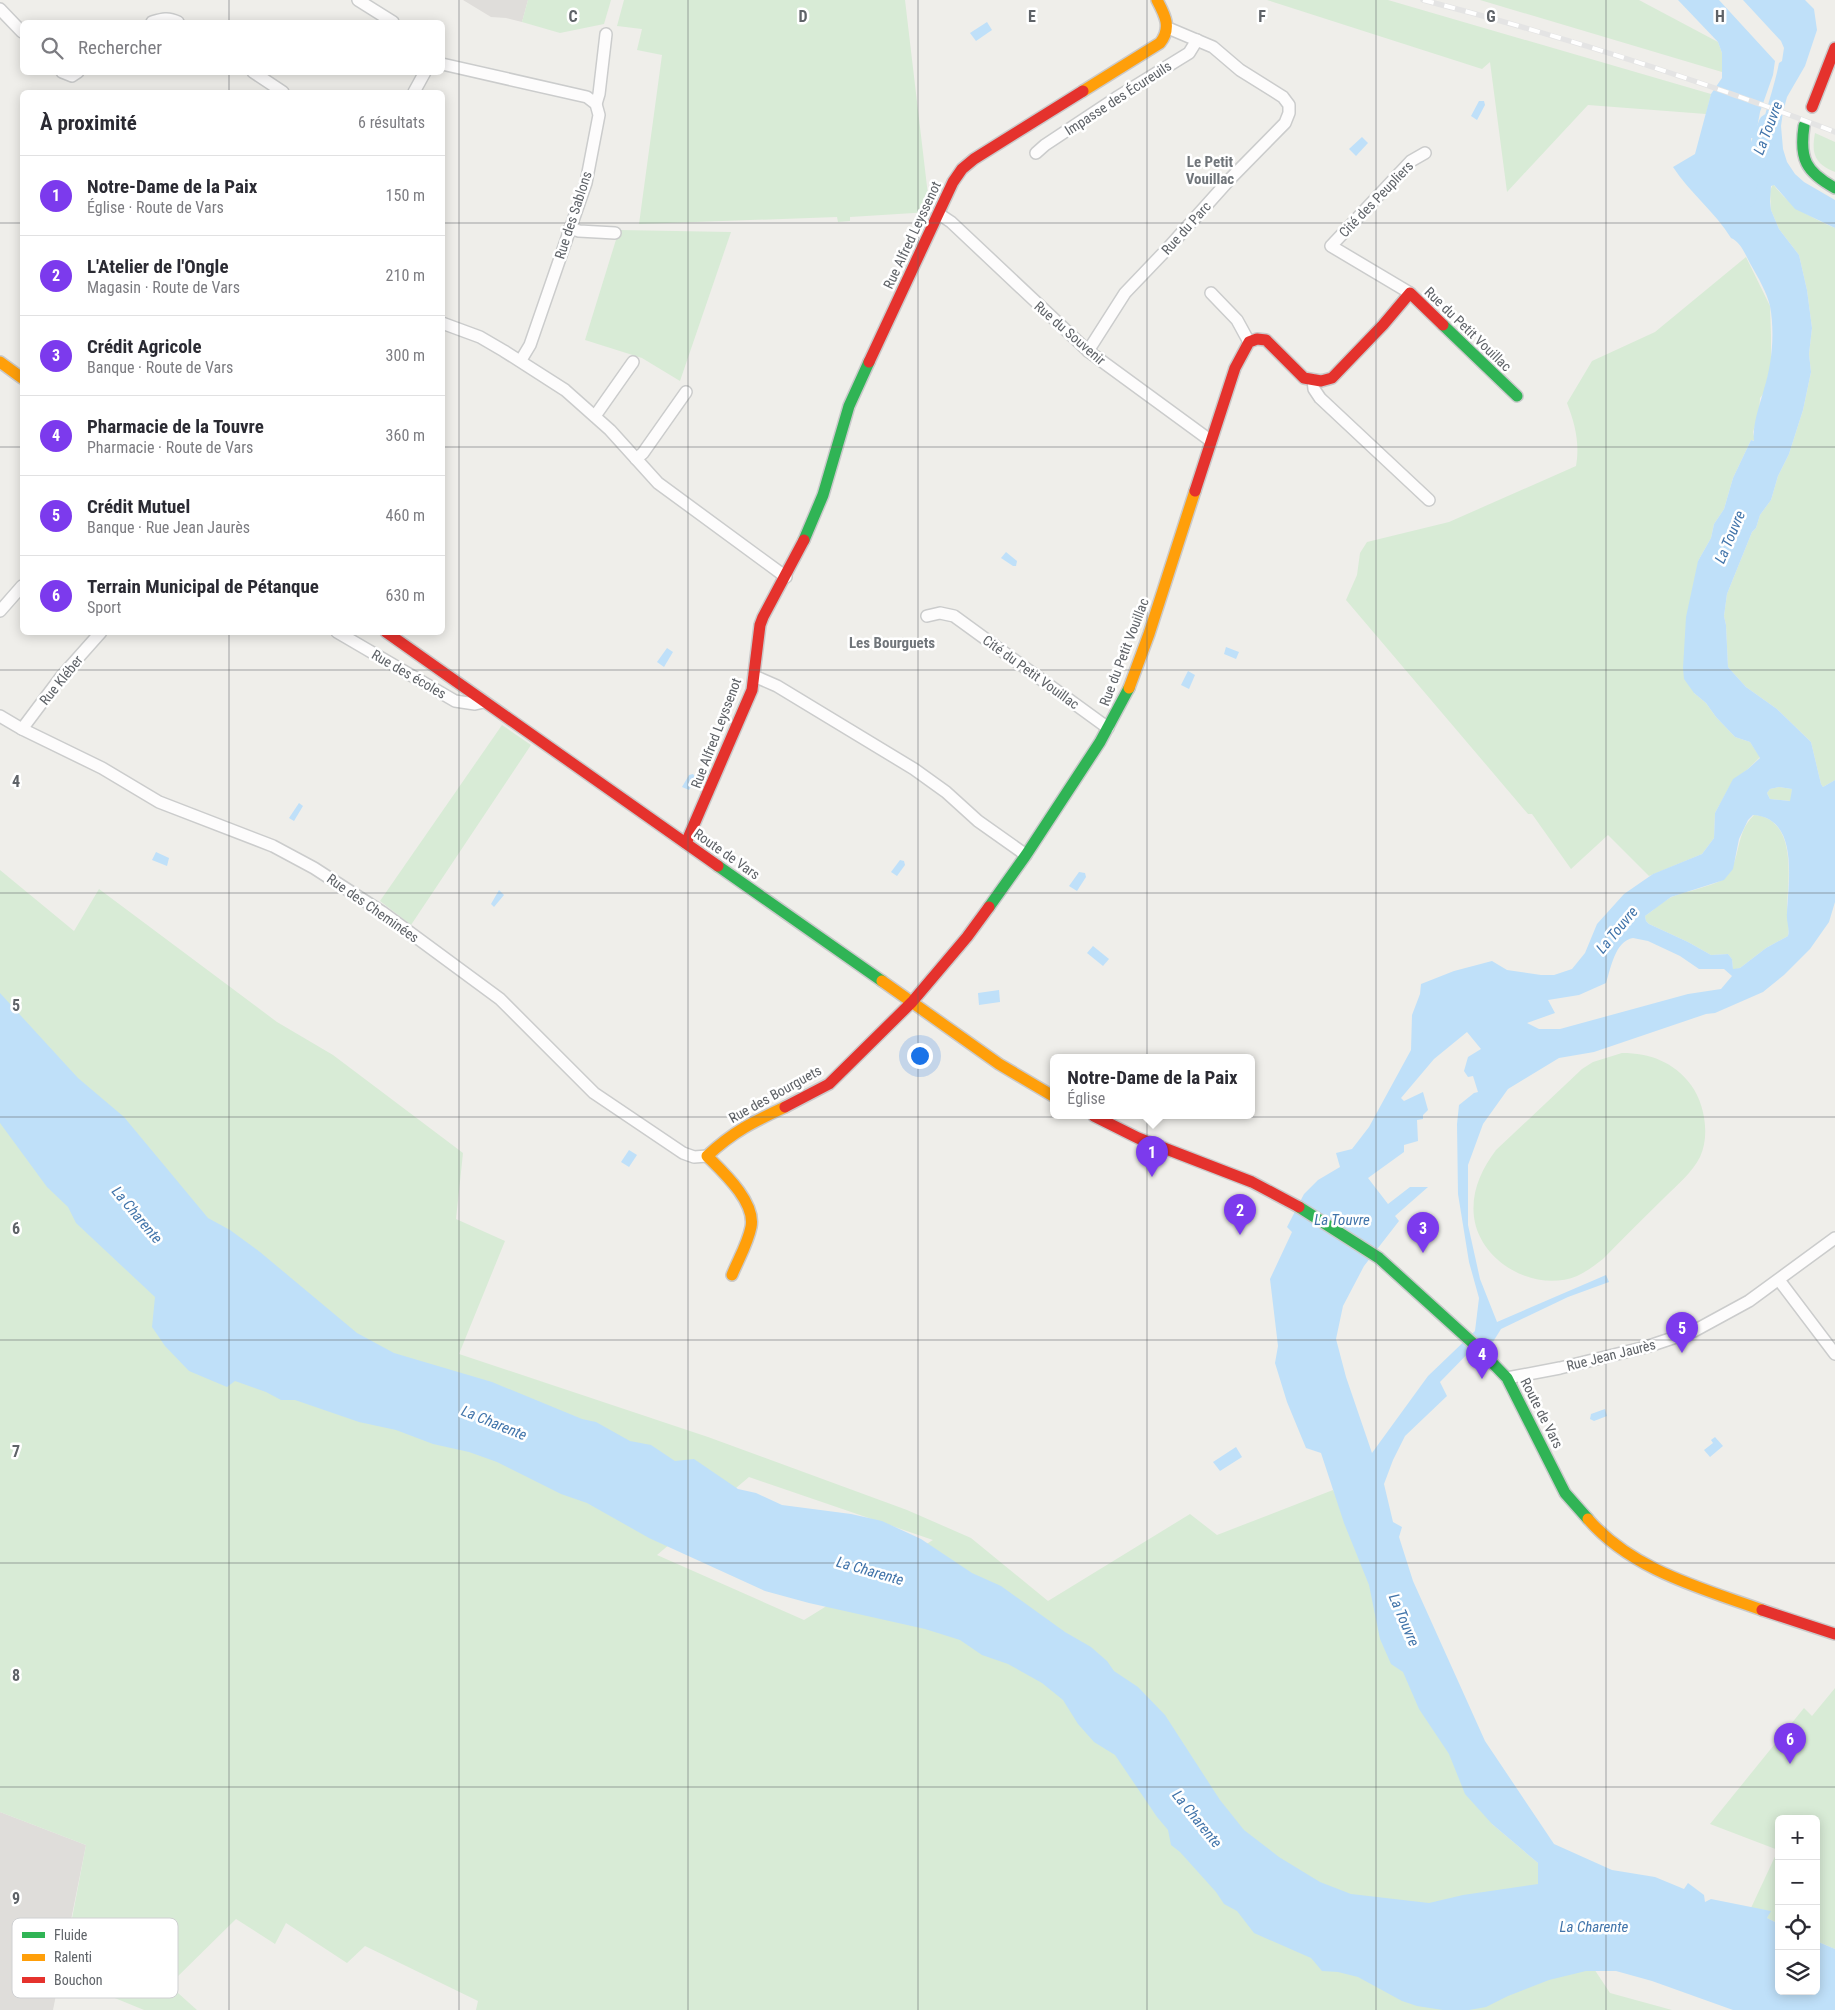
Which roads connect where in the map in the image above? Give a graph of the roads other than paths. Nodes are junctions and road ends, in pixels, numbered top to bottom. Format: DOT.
graph roads {
  1 [pos="358,0"];
  2 [pos="1157,0"];
  3 [pos="0,9"];
  4 [pos="159,20"];
  5 [pos="173,20"];
  6 [pos="389,20"];
  7 [pos="1168,28"];
  8 [pos="20,30"];
  9 [pos="606,34"];
  10 [pos="1197,40"];
  11 [pos="1835,48"];
  12 [pos="445,65"];
  13 [pos="256,75"];
  14 [pos="423,75"];
  15 [pos="279,90"];
  16 [pos="415,90"];
  17 [pos="596,104"];
  18 [pos="1812,107"];
  19 [pos="1804,126"];
  20 [pos="1036,153"];
  21 [pos="1425,153"];
  22 [pos="1835,188"];
  23 [pos="939,214"];
  24 [pos="570,228"];
  25 [pos="615,233"];
  26 [pos="1210,293"];
  27 [pos="1410,293"];
  28 [pos="445,324"];
  29 [pos="1249,342"];
  30 [pos="1088,351"];
  31 [pos="521,360"];
  32 [pos="0,362"];
  33 [pos="633,362"];
  34 [pos="20,377"];
  35 [pos="1313,380"];
  36 [pos="686,392"];
  37 [pos="1516,396"];
  38 [pos="595,416"];
  39 [pos="1211,441"];
  40 [pos="636,459"];
  41 [pos="1429,500"];
  42 [pos="786,577"];
  43 [pos="20,588"];
  44 [pos="0,611"];
  45 [pos="927,616"];
  46 [pos="98,635"];
  47 [pos="342,635"];
  48 [pos="390,635"];
  49 [pos="754,676"];
  50 [pos="484,702"];
  51 [pos="0,716"];
  52 [pos="1108,728"];
  53 [pos="22,729"];
  54 [pos="686,843"];
  55 [pos="1026,855"];
  56 [pos="912,1002"];
  57 [pos="1050,1094"];
  58 [pos="1100,1119"];
  59 [pos="707,1156"];
  60 [pos="1835,1238"];
  61 [pos="732,1275"];
  62 [pos="1779,1280"];
  63 [pos="1835,1354"];
  64 [pos="1507,1378"];
  65 [pos="1835,1634"];
  1 -- 6 [label="street"];
  2 -- 7 [label="street"];
  3 -- 8 [label="street"];
  4 -- 5 [label="street"];
  7 -- 10 [label="street, Rue du Parc"];
  7 -- 23 [label="street, Rue Alfred Leyssenot"];
  9 -- 17 [label="street, Rue des Sablons"];
  10 -- 20 [label="street, Impasse des Écureuils"];
  10 -- 30 [label="street, Rue du Parc"];
  11 -- 18 [label="street"];
  12 -- 17 [label="street"];
  13 -- 15 [label="street"];
  14 -- 16 [label="street"];
  17 -- 24 [label="street, Rue des Sablons"];
  19 -- 22 [label="street"];
  21 -- 27 [label="street, Cité des Peupliers"];
  23 -- 30 [label="street, Rue du Souvenir"];
  23 -- 42 [label="street, Rue Alfred Leyssenot"];
  24 -- 25 [label="street"];
  24 -- 31 [label="street, Rue des Sablons"];
  26 -- 29 [label="street"];
  27 -- 35 [label="street, Rue du Petit Vouillac"];
  27 -- 37 [label="street, Rue du Petit Vouillac"];
  28 -- 31 [label="street"];
  29 -- 35 [label="street"];
  29 -- 39 [label="street, Rue du Petit Vouillac"];
  30 -- 39 [label="street, Rue du Souvenir"];
  31 -- 38 [label="street"];
  32 -- 34 [label="street"];
  33 -- 38 [label="street"];
  35 -- 41 [label="street"];
  36 -- 40 [label="street"];
  38 -- 40 [label="street"];
  39 -- 52 [label="street, Rue du Petit Vouillac"];
  40 -- 42 [label="street"];
  42 -- 49 [label="street, Rue Alfred Leyssenot"];
  43 -- 44 [label="street"];
  45 -- 52 [label="street, Cité du Petit Vouillac"];
  46 -- 53 [label="street, Rue Kléber"];
  47 -- 50 [label="street, Rue des écoles"];
  48 -- 50 [label="street, Route de Vars"];
  49 -- 54 [label="street, Rue Alfred Leyssenot"];
  49 -- 55 [label="street"];
  50 -- 54 [label="street, Route de Vars"];
  51 -- 53 [label="street, Rue des Cheminées"];
  52 -- 55 [label="street, Rue du Petit Vouillac"];
  53 -- 59 [label="street, Rue des Cheminées"];
  54 -- 56 [label="street, Route de Vars"];
  55 -- 56 [label="street, Rue du Petit Vouillac"];
  56 -- 57 [label="street, Route de Vars"];
  56 -- 59 [label="street, Rue des Bourguets"];
  58 -- 64 [label="street, Route de Vars"];
  59 -- 61 [label="street"];
  60 -- 62 [label="street, Rue Jean Jaurès"];
  62 -- 63 [label="street"];
  62 -- 64 [label="street, Rue Jean Jaurès"];
  64 -- 65 [label="street, Route de Vars"];
}
